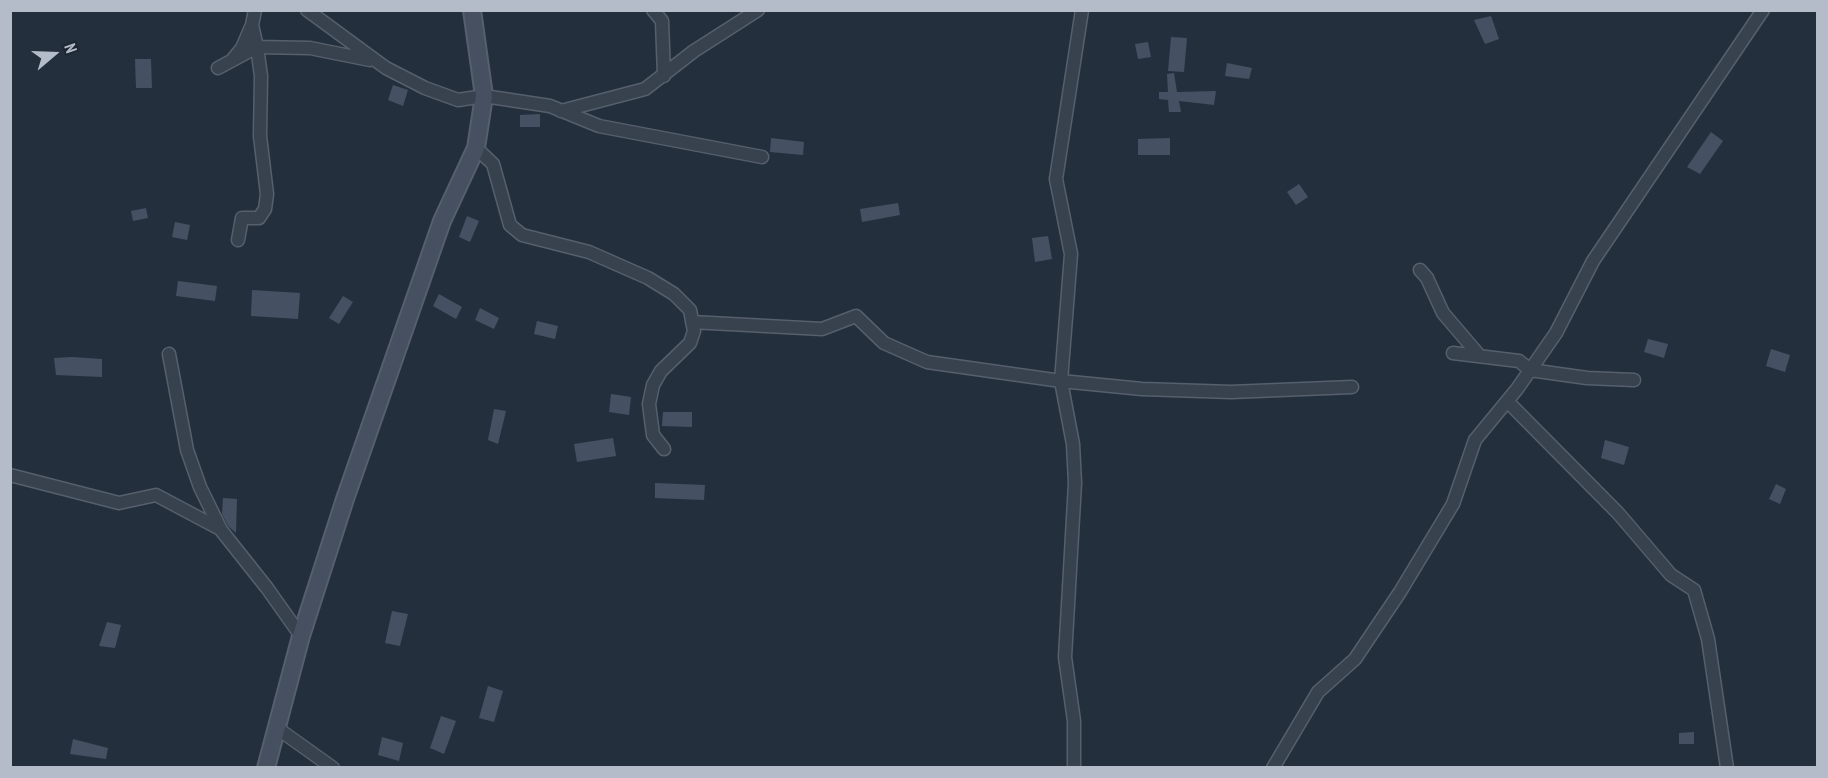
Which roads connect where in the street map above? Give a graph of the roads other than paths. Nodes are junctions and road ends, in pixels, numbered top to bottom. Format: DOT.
graph roads {
  1 [pos="255,10"];
  2 [pos="307,10"];
  3 [pos="472,10"];
  4 [pos="653,10"];
  5 [pos="758,10"];
  6 [pos="1082,10"];
  7 [pos="1763,10"];
  8 [pos="252,25"];
  9 [pos="257,47"];
  10 [pos="287,48"];
  11 [pos="233,59"];
  12 [pos="374,60"];
  13 [pos="218,68"];
  14 [pos="261,69"];
  15 [pos="664,76"];
  16 [pos="484,96"];
  17 [pos="561,111"];
  18 [pos="476,148"];
  19 [pos="762,157"];
  20 [pos="238,240"];
  21 [pos="1420,270"];
  22 [pos="692,322"];
  23 [pos="1453,353"];
  24 [pos="169,354"];
  25 [pos="1478,354"];
  26 [pos="1530,370"];
  27 [pos="1634,380"];
  28 [pos="1061,381"];
  29 [pos="1352,387"];
  30 [pos="1507,401"];
  31 [pos="664,449"];
  32 [pos="10,475"];
  33 [pos="221,530"];
  34 [pos="301,636"];
  35 [pos="277,728"];
  36 [pos="266,768"];
  37 [pos="333,768"];
  38 [pos="1074,768"];
  39 [pos="1273,768"];
  40 [pos="1727,768"];
  1 -- 8 [label="street"];
  2 -- 12 [label="street"];
  3 -- 16 [label="main road"];
  4 -- 15 [label="street"];
  5 -- 15 [label="street"];
  6 -- 28 [label="street"];
  7 -- 26 [label="street"];
  8 -- 9 [label="street"];
  8 -- 11 [label="street"];
  9 -- 10 [label="street"];
  9 -- 11 [label="street"];
  9 -- 14 [label="street"];
  10 -- 12 [label="street"];
  10 -- 14 [label="street"];
  11 -- 13 [label="street"];
  12 -- 16 [label="street"];
  14 -- 20 [label="street"];
  15 -- 17 [label="street"];
  16 -- 17 [label="street"];
  16 -- 18 [label="main road"];
  17 -- 19 [label="street"];
  18 -- 22 [label="street"];
  18 -- 34 [label="main road"];
  21 -- 25 [label="street"];
  22 -- 28 [label="street"];
  22 -- 31 [label="street"];
  23 -- 25 [label="street"];
  24 -- 33 [label="street"];
  25 -- 26 [label="street"];
  26 -- 27 [label="street"];
  26 -- 30 [label="street"];
  28 -- 29 [label="street"];
  28 -- 38 [label="street"];
  30 -- 39 [label="street"];
  30 -- 40 [label="street"];
  32 -- 33 [label="street"];
  33 -- 34 [label="street"];
  34 -- 35 [label="main road"];
  35 -- 36 [label="main road"];
  35 -- 37 [label="street"];
}
